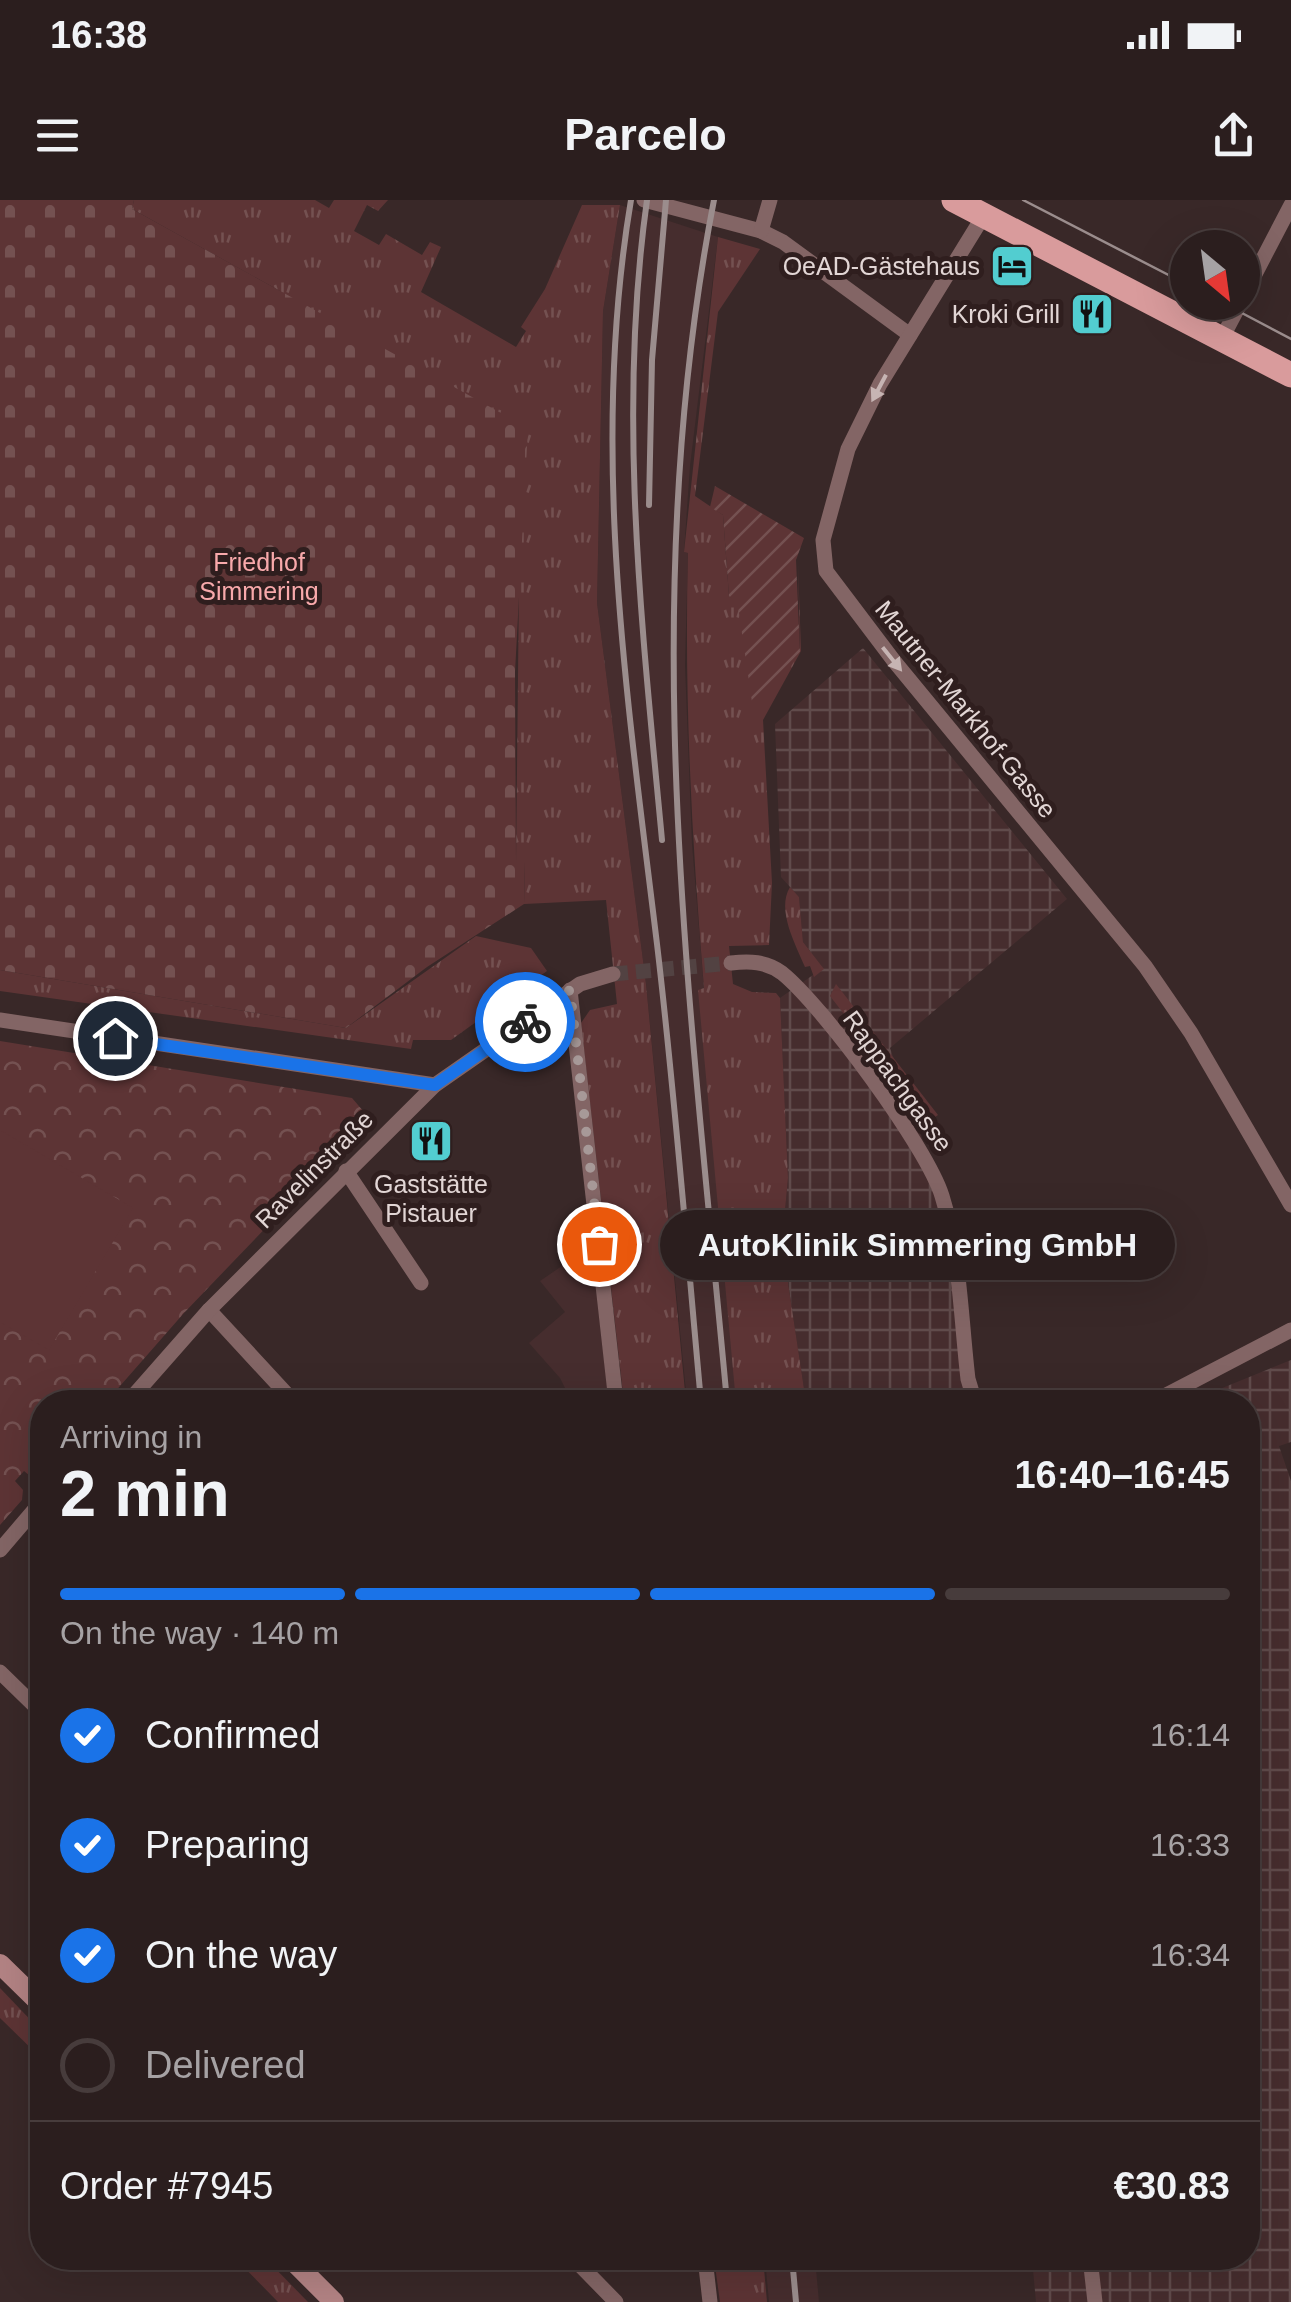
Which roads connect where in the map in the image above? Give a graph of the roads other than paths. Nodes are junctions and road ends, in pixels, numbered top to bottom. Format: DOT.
graph roads {
  1 [pos="644,200"];
  2 [pos="770,200"];
  3 [pos="954,200"];
  4 [pos="1291,206"];
  5 [pos="984,215"];
  6 [pos="761,232"];
  7 [pos="1260,266"];
  8 [pos="1232,320"];
  9 [pos="910,335"];
  10 [pos="1221,340"];
  11 [pos="1291,375"];
  12 [pos="731,963"];
  13 [pos="613,974"];
  14 [pos="570,990"];
  15 [pos="0,1020"];
  16 [pos="435,1085"];
  17 [pos="346,1171"];
  18 [pos="1291,1205"];
  19 [pos="421,1283"];
  20 [pos="208,1310"];
  21 [pos="1291,1330"];
  22 [pos="138,1390"];
  23 [pos="283,1390"];
  24 [pos="615,1390"];
  25 [pos="972,1390"];
  26 [pos="1176,1390"];
  27 [pos="30,1515"];
  28 [pos="0,1550"];
  29 [pos="0,1672"];
  30 [pos="30,1701"];
  31 [pos="0,1964"];
  32 [pos="30,1993"];
  33 [pos="302,2270"];
  34 [pos="584,2270"];
  35 [pos="706,2270"];
  36 [pos="1091,2270"];
  37 [pos="334,2302"];
  38 [pos="616,2302"];
  39 [pos="710,2302"];
  40 [pos="1095,2302"];
  1 -- 6 [label="street"];
  2 -- 6 [label="street"];
  3 -- 5 [label="main road"];
  4 -- 7 [label="street"];
  5 -- 9 [label="street, Mautner-Markhof-Gasse"];
  5 -- 10 [label="main road"];
  6 -- 9 [label="street"];
  8 -- 10 [label="street"];
  9 -- 18 [label="street, Mautner-Markhof-Gasse, one-way"];
  10 -- 11 [label="main road"];
  12 -- 25 [label="street, Rappachgasse"];
  13 -- 14 [label="street, Ravelinstraße"];
  14 -- 16 [label="street, Ravelinstraße"];
  14 -- 24 [label="street"];
  15 -- 16 [label="street"];
  16 -- 17 [label="street, Ravelinstraße"];
  17 -- 19 [label="street"];
  17 -- 20 [label="street, Ravelinstraße"];
  20 -- 22 [label="street, Ravelinstraße"];
  20 -- 23 [label="street"];
  21 -- 26 [label="street"];
  27 -- 28 [label="street"];
  29 -- 30 [label="street"];
  31 -- 32 [label="main road"];
  33 -- 37 [label="main road"];
  34 -- 38 [label="street"];
  35 -- 39 [label="street"];
  36 -- 40 [label="street"];
}
